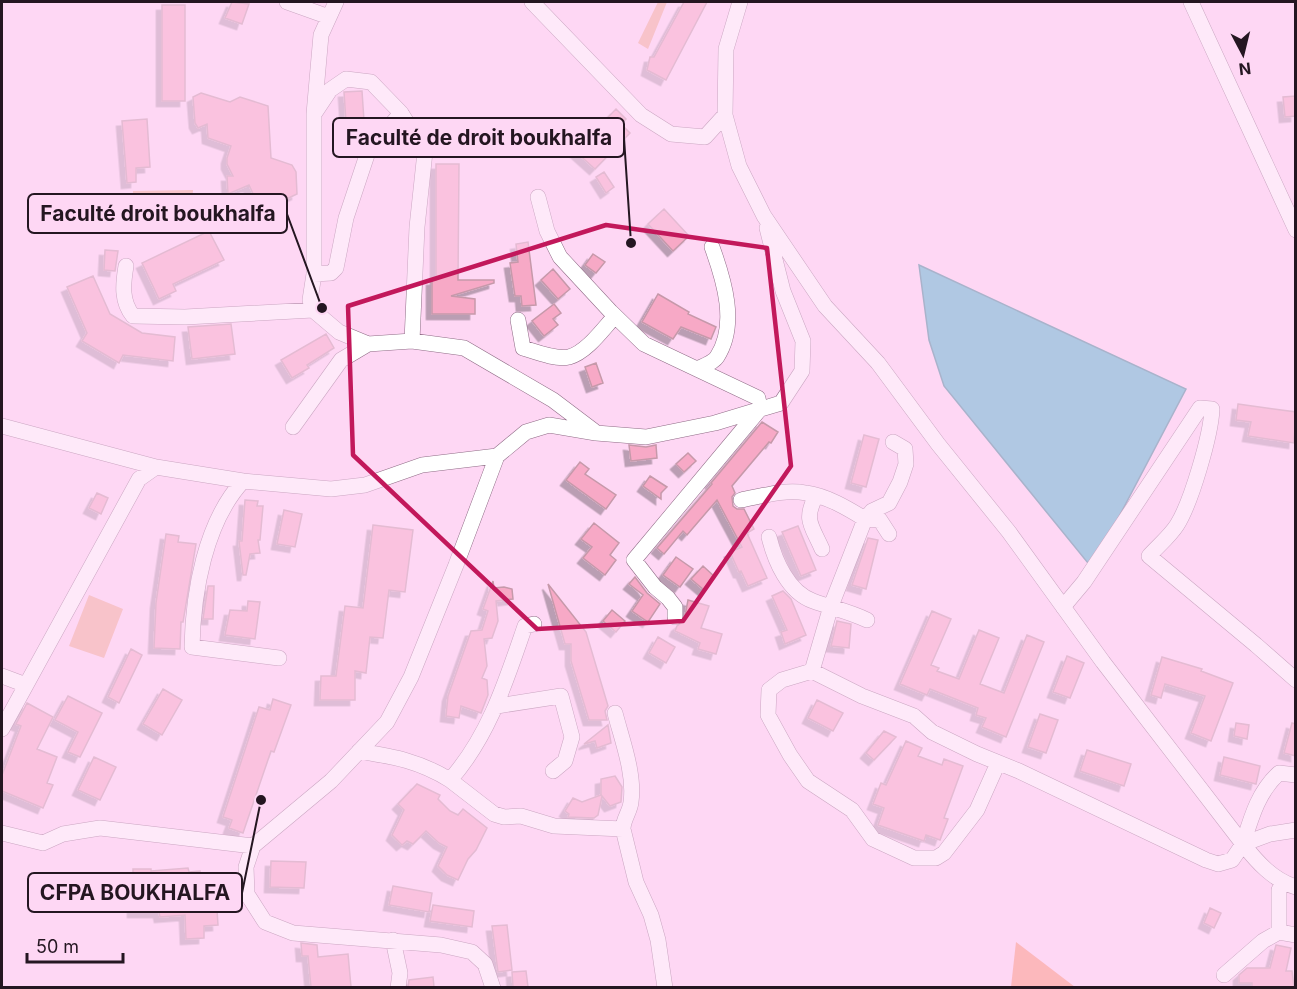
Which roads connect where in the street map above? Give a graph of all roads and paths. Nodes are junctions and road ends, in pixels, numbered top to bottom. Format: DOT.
graph roads {
  1 [pos="287,2"];
  2 [pos="336,2"];
  3 [pos="532,2"];
  4 [pos="740,2"];
  5 [pos="1191,2"];
  6 [pos="329,17"];
  7 [pos="401,113"];
  8 [pos="314,114"];
  9 [pos="725,115"];
  10 [pos="538,197"];
  11 [pos="764,216"];
  12 [pos="1296,230"];
  13 [pos="712,247"];
  14 [pos="126,266"];
  15 [pos="314,274"];
  16 [pos="313,310"];
  17 [pos="615,315"];
  18 [pos="518,320"];
  19 [pos="412,342"];
  20 [pos="368,344"];
  21 [pos="697,369"];
  22 [pos="760,409"];
  23 [pos="2,426"];
  24 [pos="293,427"];
  25 [pos="596,433"];
  26 [pos="894,442"];
  27 [pos="497,456"];
  28 [pos="156,466"];
  29 [pos="243,482"];
  30 [pos="816,496"];
  31 [pos="741,500"];
  32 [pos="865,519"];
  33 [pos="889,534"];
  34 [pos="769,537"];
  35 [pos="822,549"];
  36 [pos="831,606"];
  37 [pos="1063,607"];
  38 [pos="675,617"];
  39 [pos="867,620"];
  40 [pos="534,624"];
  41 [pos="279,658"];
  42 [pos="812,671"];
  43 [pos="2,676"];
  44 [pos="1296,680"];
  45 [pos="26,685"];
  46 [pos="497,706"];
  47 [pos="615,713"];
  48 [pos="2,729"];
  49 [pos="359,751"];
  50 [pos="998,763"];
  51 [pos="553,771"];
  52 [pos="1296,775"];
  53 [pos="450,780"];
  54 [pos="622,829"];
  55 [pos="1296,830"];
  56 [pos="2,833"];
  57 [pos="1242,844"];
  58 [pos="253,846"];
  59 [pos="1289,886"];
  60 [pos="1279,932"];
  61 [pos="1296,935"];
  62 [pos="393,940"];
  63 [pos="1224,975"];
  64 [pos="398,987"];
  65 [pos="493,987"];
  66 [pos="665,987"];
  1 -- 6 [label="street"];
  2 -- 6 [label="street"];
  3 -- 9 [label="street"];
  4 -- 9 [label="street"];
  5 -- 12 [label="street"];
  6 -- 8 [label="street"];
  7 -- 8 [label="street"];
  7 -- 15 [label="street"];
  7 -- 19 [label="street"];
  8 -- 15 [label="street"];
  9 -- 11 [label="street"];
  10 -- 17 [label="street"];
  11 -- 22 [label="street"];
  11 -- 37 [label="street"];
  13 -- 21 [label="street"];
  14 -- 16 [label="street"];
  15 -- 16 [label="street"];
  16 -- 20 [label="street"];
  17 -- 18 [label="street"];
  17 -- 21 [label="street"];
  19 -- 20 [label="street"];
  19 -- 25 [label="street"];
  20 -- 24 [label="street"];
  21 -- 22 [label="street"];
  22 -- 25 [label="street"];
  22 -- 38 [label="street"];
  23 -- 28 [label="street"];
  25 -- 27 [label="street"];
  26 -- 32 [label="street"];
  27 -- 29 [label="street"];
  27 -- 49 [label="street"];
  28 -- 29 [label="street"];
  28 -- 45 [label="street"];
  29 -- 41 [label="street"];
  30 -- 31 [label="street"];
  30 -- 32 [label="street"];
  30 -- 35 [label="street"];
  32 -- 33 [label="street"];
  32 -- 36 [label="street"];
  34 -- 36 [label="street"];
  36 -- 39 [label="street"];
  36 -- 42 [label="street"];
  37 -- 44 [label="street"];
  37 -- 57 [label="street"];
  40 -- 46 [label="street"];
  42 -- 50 [label="street"];
  42 -- 50 [label="street"];
  43 -- 45 [label="street"];
  45 -- 48 [label="street"];
  46 -- 51 [label="street"];
  46 -- 53 [label="street"];
  47 -- 54 [label="street"];
  49 -- 53 [label="street"];
  49 -- 58 [label="street"];
  50 -- 57 [label="street"];
  52 -- 57 [label="street"];
  53 -- 54 [label="street"];
  54 -- 66 [label="street"];
  55 -- 57 [label="street"];
  56 -- 58 [label="street"];
  57 -- 59 [label="street"];
  58 -- 62 [label="street"];
  59 -- 60 [label="street"];
  60 -- 61 [label="street"];
  60 -- 63 [label="street"];
  62 -- 64 [label="street"];
  62 -- 65 [label="street"];
}
